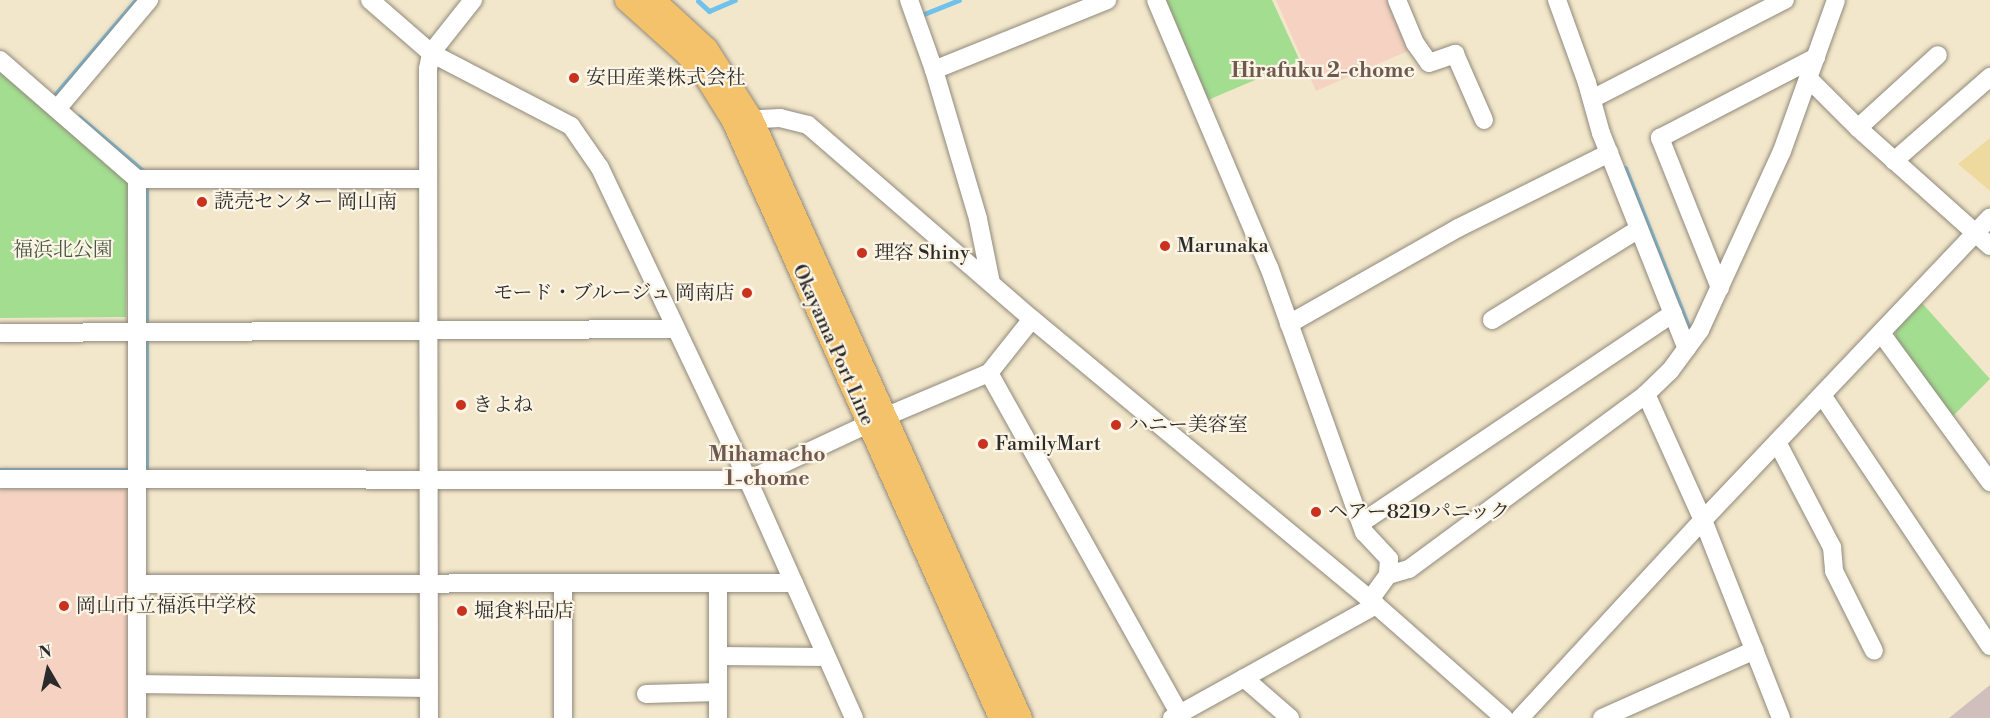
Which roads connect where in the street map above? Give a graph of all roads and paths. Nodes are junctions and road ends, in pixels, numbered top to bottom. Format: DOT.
graph roads {
  1 [pos="149,0"];
  2 [pos="370,0"];
  3 [pos="473,0"];
  4 [pos="626,0"];
  5 [pos="654,0"];
  6 [pos="1107,0"];
  7 [pos="1156,0"];
  8 [pos="1397,0"];
  9 [pos="1557,0"];
  10 [pos="1785,0"];
  11 [pos="1836,0"];
  12 [pos="913,11"];
  13 [pos="431,53"];
  14 [pos="1938,55"];
  15 [pos="1816,57"];
  16 [pos="0,60"];
  17 [pos="934,70"];
  18 [pos="1990,77"];
  19 [pos="1809,79"];
  20 [pos="1597,97"];
  21 [pos="60,104"];
  22 [pos="743,120"];
  23 [pos="1484,120"];
  24 [pos="1862,125"];
  25 [pos="1609,153"];
  26 [pos="1898,157"];
  27 [pos="143,179"];
  28 [pos="428,179"];
  29 [pos="1990,218"];
  30 [pos="1639,229"];
  31 [pos="1976,233"];
  32 [pos="1990,246"];
  33 [pos="991,283"];
  34 [pos="1720,288"];
  35 [pos="1673,313"];
  36 [pos="1032,319"];
  37 [pos="1492,320"];
  38 [pos="1289,324"];
  39 [pos="675,329"];
  40 [pos="428,330"];
  41 [pos="143,332"];
  42 [pos="0,333"];
  43 [pos="1881,333"];
  44 [pos="1687,349"];
  45 [pos="989,373"];
  46 [pos="1647,394"];
  47 [pos="1822,395"];
  48 [pos="877,420"];
  49 [pos="1777,442"];
  50 [pos="1984,462"];
  51 [pos="138,474"];
  52 [pos="0,478"];
  53 [pos="428,480"];
  54 [pos="748,480"];
  55 [pos="1990,482"];
  56 [pos="1702,520"];
  57 [pos="1361,523"];
  58 [pos="1388,575"];
  59 [pos="137,584"];
  60 [pos="429,584"];
  61 [pos="718,584"];
  62 [pos="794,584"];
  63 [pos="563,586"];
  64 [pos="1373,603"];
  65 [pos="1990,646"];
  66 [pos="1755,650"];
  67 [pos="1874,651"];
  68 [pos="718,656"];
  69 [pos="826,657"];
  70 [pos="1244,678"];
  71 [pos="137,684"];
  72 [pos="429,687"];
  73 [pos="718,692"];
  74 [pos="646,694"];
  75 [pos="1178,717"];
  76 [pos="137,718"];
  77 [pos="429,718"];
  78 [pos="563,718"];
  79 [pos="718,718"];
  80 [pos="854,718"];
  81 [pos="999,718"];
  82 [pos="1021,718"];
  83 [pos="1290,718"];
  84 [pos="1504,718"];
  85 [pos="1520,718"];
  86 [pos="1602,718"];
  87 [pos="1780,718"];
  1 -- 21 [label="street"];
  2 -- 13 [label="street"];
  3 -- 13 [label="street"];
  4 -- 22 [label="main road, Okayama Port Line"];
  5 -- 22 [label="main road, Okayama Port Line"];
  6 -- 17 [label="street"];
  7 -- 38 [label="street"];
  8 -- 23 [label="street"];
  9 -- 20 [label="street"];
  10 -- 20 [label="street"];
  11 -- 15 [label="street"];
  12 -- 17 [label="street"];
  13 -- 28 [label="street"];
  13 -- 39 [label="street"];
  14 -- 24 [label="street"];
  15 -- 19 [label="street"];
  15 -- 34 [label="street"];
  16 -- 21 [label="street"];
  17 -- 33 [label="street"];
  18 -- 26 [label="street"];
  19 -- 24 [label="street"];
  19 -- 34 [label="street"];
  20 -- 25 [label="street"];
  21 -- 27 [label="street"];
  22 -- 33 [label="street"];
  22 -- 48 [label="main road, Okayama Port Line"];
  24 -- 26 [label="street"];
  25 -- 30 [label="street"];
  25 -- 38 [label="street"];
  26 -- 31 [label="street"];
  27 -- 28 [label="street"];
  27 -- 41 [label="street"];
  28 -- 40 [label="street"];
  29 -- 31 [label="street"];
  30 -- 35 [label="street"];
  30 -- 37 [label="street"];
  31 -- 32 [label="street"];
  31 -- 43 [label="street"];
  33 -- 36 [label="street"];
  34 -- 44 [label="street"];
  35 -- 44 [label="street"];
  35 -- 57 [label="street"];
  36 -- 45 [label="street"];
  36 -- 64 [label="street"];
  38 -- 57 [label="street"];
  39 -- 40 [label="street"];
  39 -- 54 [label="street"];
  40 -- 41 [label="street"];
  40 -- 53 [label="street"];
  41 -- 42 [label="street"];
  41 -- 51 [label="street"];
  43 -- 47 [label="street"];
  43 -- 50 [label="street"];
  44 -- 46 [label="street"];
  45 -- 48 [label="street"];
  45 -- 75 [label="street"];
  46 -- 56 [label="street"];
  46 -- 58 [label="street"];
  47 -- 49 [label="street"];
  47 -- 65 [label="street"];
  48 -- 54 [label="street"];
  48 -- 81 [label="main road, Okayama Port Line"];
  48 -- 82 [label="main road, Okayama Port Line"];
  49 -- 56 [label="street"];
  49 -- 67 [label="street"];
  50 -- 55 [label="street"];
  51 -- 52 [label="street"];
  51 -- 53 [label="street"];
  51 -- 59 [label="street"];
  53 -- 54 [label="street"];
  53 -- 60 [label="street"];
  54 -- 62 [label="street"];
  56 -- 66 [label="street"];
  56 -- 85 [label="street"];
  57 -- 58 [label="street"];
  58 -- 64 [label="street"];
  59 -- 60 [label="street"];
  59 -- 71 [label="street"];
  60 -- 63 [label="street"];
  60 -- 72 [label="street"];
  61 -- 62 [label="street"];
  61 -- 63 [label="street"];
  61 -- 68 [label="street"];
  62 -- 69 [label="street"];
  63 -- 78 [label="street"];
  64 -- 70 [label="street"];
  64 -- 84 [label="street"];
  66 -- 86 [label="street"];
  66 -- 87 [label="street"];
  68 -- 69 [label="street"];
  68 -- 73 [label="street"];
  69 -- 80 [label="street"];
  70 -- 75 [label="street"];
  70 -- 83 [label="street"];
  71 -- 72 [label="street"];
  71 -- 76 [label="street"];
  72 -- 77 [label="street"];
  73 -- 74 [label="street"];
  73 -- 79 [label="street"];
}
